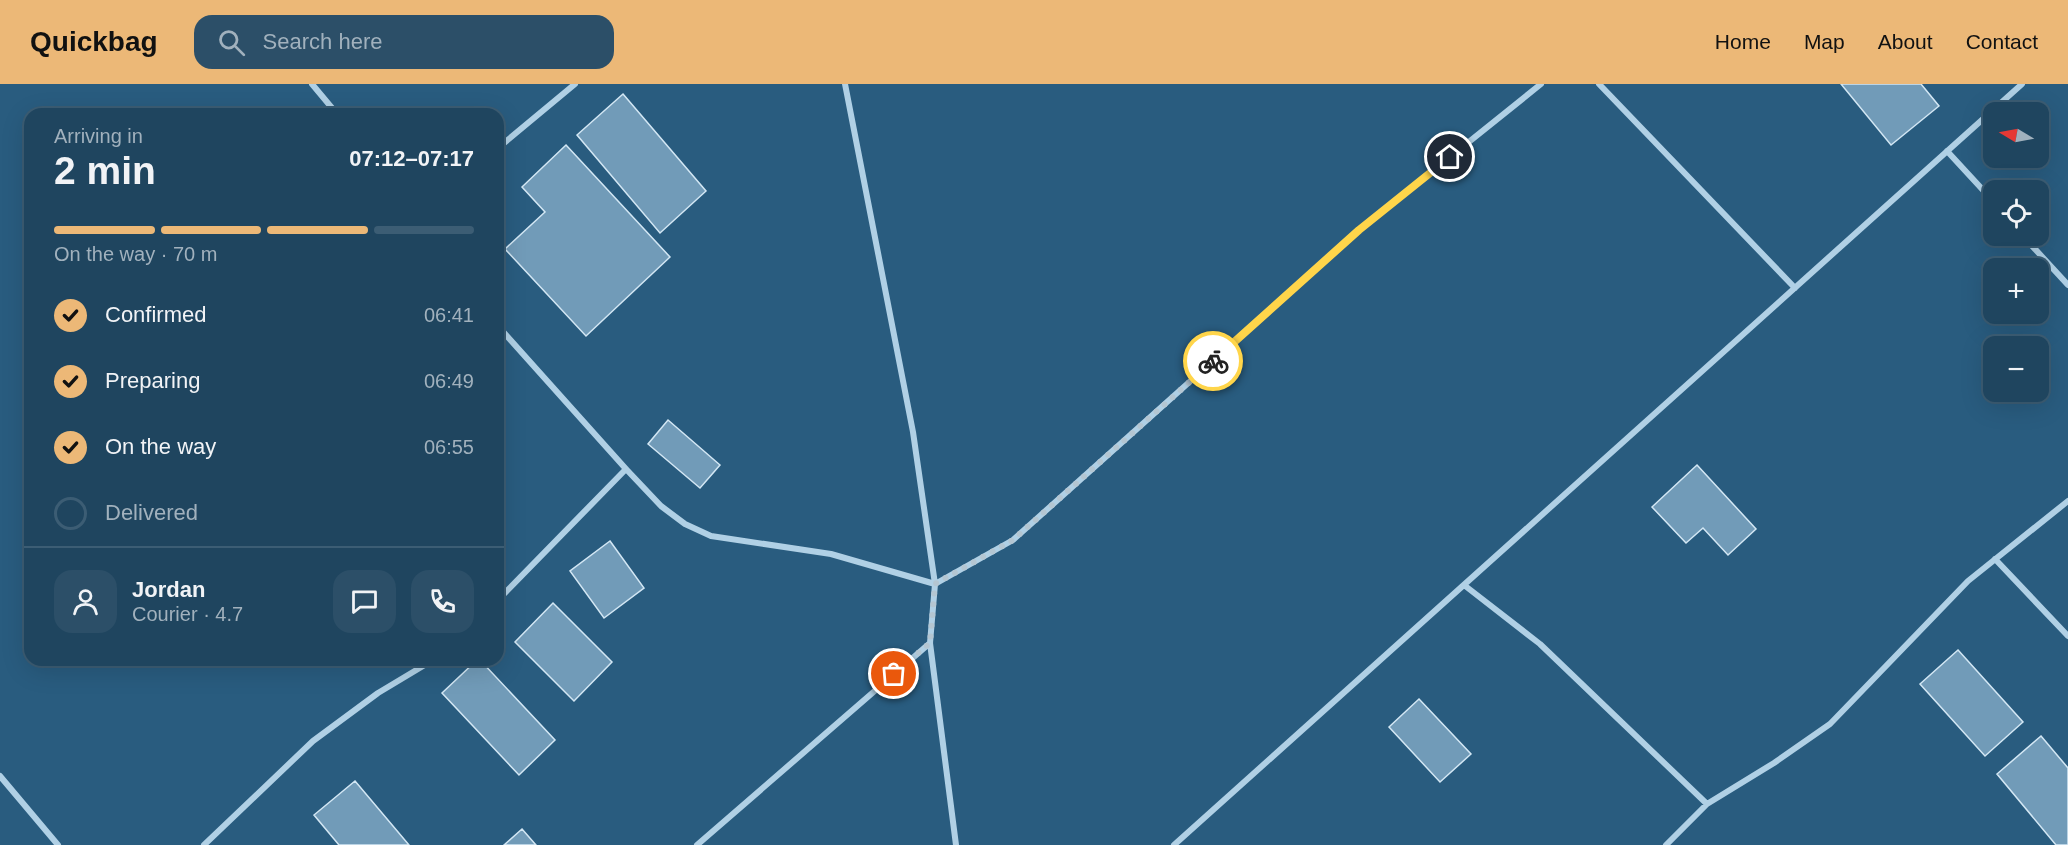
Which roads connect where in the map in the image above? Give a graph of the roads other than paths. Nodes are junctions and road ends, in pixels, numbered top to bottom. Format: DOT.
graph roads {
  1 [pos="312,84"];
  2 [pos="575,84"];
  3 [pos="845,84"];
  4 [pos="1541,84"];
  5 [pos="1599,84"];
  6 [pos="2022,84"];
  7 [pos="332,108"];
  8 [pos="504,143"];
  9 [pos="1947,151"];
  10 [pos="1983,190"];
  11 [pos="2033,246"];
  12 [pos="2068,285"];
  13 [pos="1795,288"];
  14 [pos="504,333"];
  15 [pos="626,470"];
  16 [pos="2068,501"];
  17 [pos="1995,559"];
  18 [pos="935,584"];
  19 [pos="1464,585"];
  20 [pos="504,594"];
  21 [pos="2068,636"];
  22 [pos="930,643"];
  23 [pos="423,666"];
  24 [pos="0,776"];
  25 [pos="1707,804"];
  26 [pos="58,845"];
  27 [pos="204,845"];
  28 [pos="697,845"];
  29 [pos="956,845"];
  30 [pos="1174,845"];
  31 [pos="1666,845"];
  1 -- 7 [label="street"];
  2 -- 8 [label="street"];
  3 -- 18 [label="street"];
  4 -- 18 [label="street"];
  5 -- 13 [label="street"];
  6 -- 9 [label="street"];
  9 -- 10 [label="street"];
  9 -- 13 [label="street"];
  11 -- 12 [label="street"];
  13 -- 19 [label="street"];
  14 -- 15 [label="street"];
  15 -- 18 [label="street"];
  15 -- 20 [label="street"];
  16 -- 17 [label="street"];
  17 -- 21 [label="street"];
  17 -- 25 [label="street"];
  18 -- 22 [label="street"];
  19 -- 25 [label="street"];
  19 -- 30 [label="street"];
  22 -- 28 [label="street"];
  22 -- 29 [label="street"];
  23 -- 27 [label="street"];
  24 -- 26 [label="street"];
  25 -- 31 [label="street"];
}
